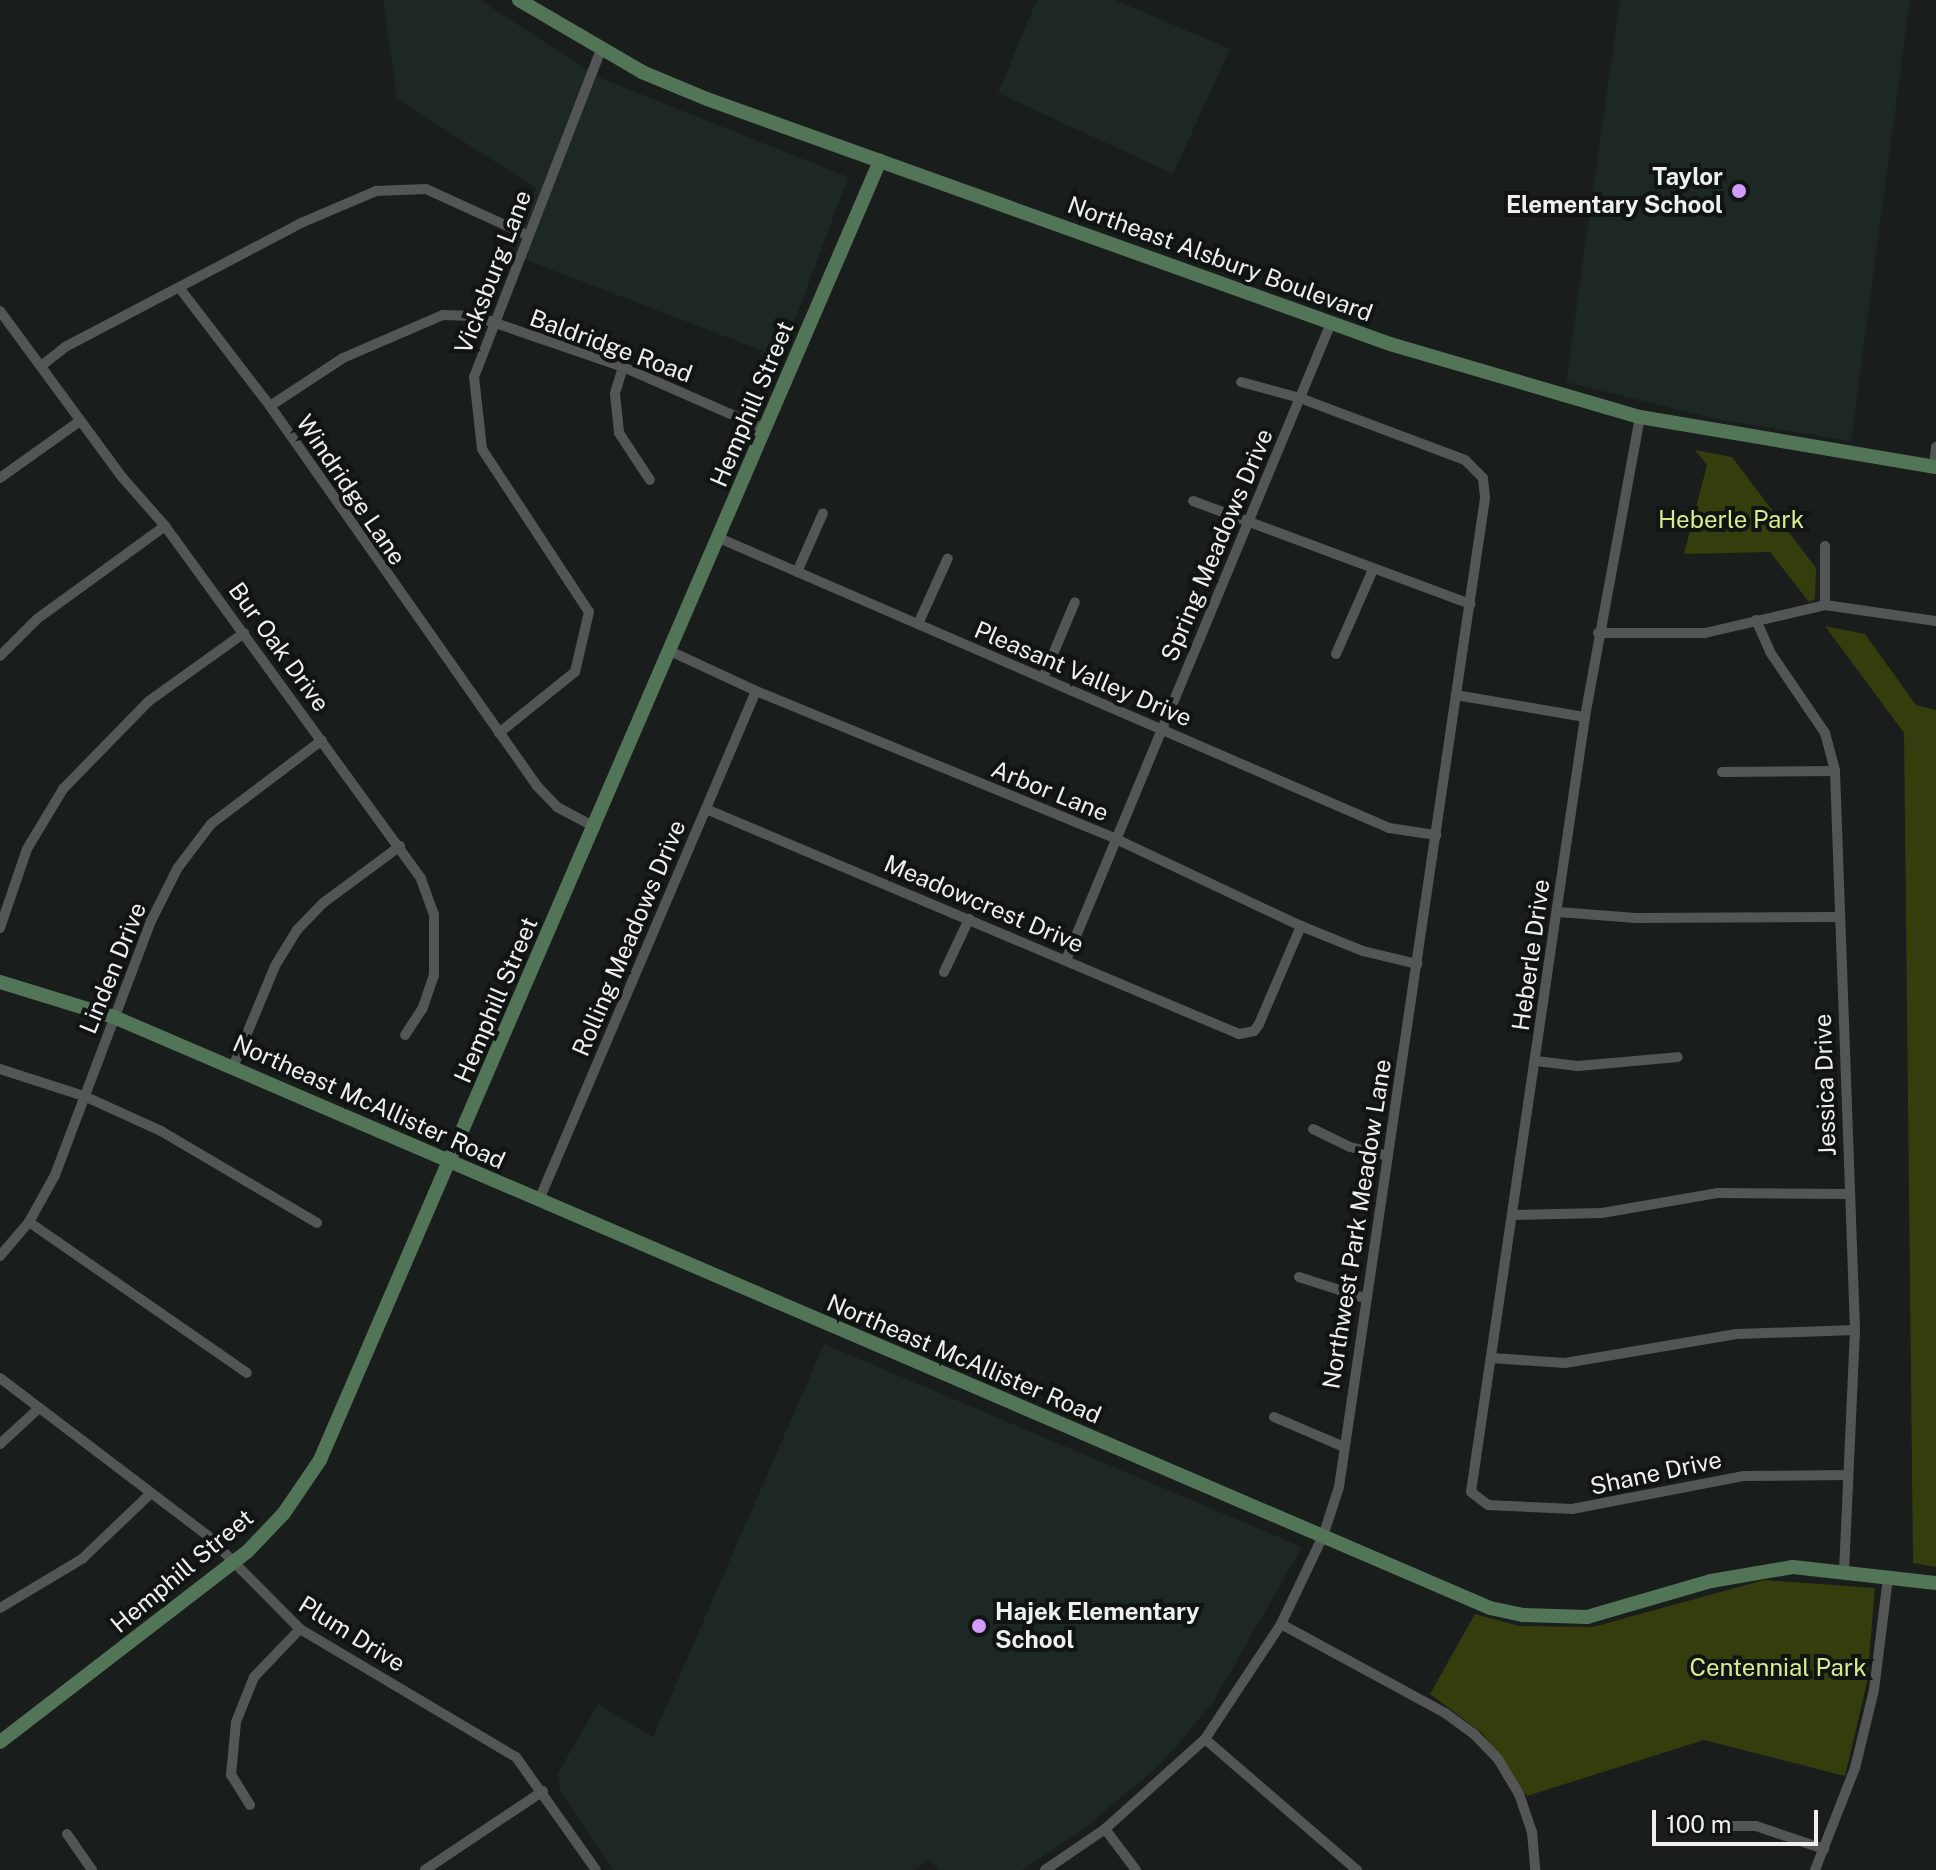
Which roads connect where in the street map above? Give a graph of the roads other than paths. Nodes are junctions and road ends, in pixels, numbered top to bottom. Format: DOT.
graph roads {
  1 [pos="519,0"];
  2 [pos="601,50"];
  3 [pos="880,161"];
  4 [pos="527,235"];
  5 [pos="181,290"];
  6 [pos="0,311"];
  7 [pos="1331,323"];
  8 [pos="492,325"];
  9 [pos="41,366"];
  10 [pos="623,367"];
  11 [pos="1241,382"];
  12 [pos="1300,398"];
  13 [pos="270,406"];
  14 [pos="1640,417"];
  15 [pos="80,421"];
  16 [pos="765,429"];
  17 [pos="1936,447"];
  18 [pos="1935,466"];
  19 [pos="0,478"];
  20 [pos="650,480"];
  21 [pos="1193,501"];
  22 [pos="823,513"];
  23 [pos="1247,524"];
  24 [pos="165,526"];
  25 [pos="719,538"];
  26 [pos="1825,546"];
  27 [pos="948,558"];
  28 [pos="797,572"];
  29 [pos="1372,572"];
  30 [pos="1075,602"];
  31 [pos="1470,604"];
  32 [pos="1825,605"];
  33 [pos="1756,620"];
  34 [pos="1936,621"];
  35 [pos="918,624"];
  36 [pos="244,633"];
  37 [pos="1598,633"];
  38 [pos="670,651"];
  39 [pos="1336,654"];
  40 [pos="0,656"];
  41 [pos="1043,678"];
  42 [pos="756,691"];
  43 [pos="1456,695"];
  44 [pos="1585,717"];
  45 [pos="1162,730"];
  46 [pos="499,733"];
  47 [pos="322,740"];
  48 [pos="1835,771"];
  49 [pos="1722,772"];
  50 [pos="706,809"];
  51 [pos="595,827"];
  52 [pos="1436,835"];
  53 [pos="1116,839"];
  54 [pos="400,846"];
  55 [pos="1558,912"];
  56 [pos="1840,917"];
  57 [pos="969,919"];
  58 [pos="1301,926"];
  59 [pos="0,928"];
  60 [pos="1066,960"];
  61 [pos="1417,964"];
  62 [pos="944,972"];
  63 [pos="0,982"];
  64 [pos="114,1017"];
  65 [pos="405,1035"];
  66 [pos="1678,1057"];
  67 [pos="1536,1061"];
  68 [pos="233,1067"];
  69 [pos="0,1069"];
  70 [pos="84,1096"];
  71 [pos="1313,1129"];
  72 [pos="1388,1156"];
  73 [pos="451,1162"];
  74 [pos="1849,1194"];
  75 [pos="539,1200"];
  76 [pos="1513,1215"];
  77 [pos="29,1222"];
  78 [pos="317,1223"];
  79 [pos="0,1256"];
  80 [pos="1299,1277"];
  81 [pos="1367,1299"];
  82 [pos="1855,1330"];
  83 [pos="1491,1358"];
  84 [pos="247,1373"];
  85 [pos="0,1378"];
  86 [pos="39,1408"];
  87 [pos="1274,1417"];
  88 [pos="0,1444"];
  89 [pos="1344,1447"];
  90 [pos="1848,1475"];
  91 [pos="151,1493"];
  92 [pos="1475,1498"];
  93 [pos="1323,1536"];
  94 [pos="233,1564"];
  95 [pos="1844,1571"];
  96 [pos="1888,1578"];
  97 [pos="1936,1583"];
  98 [pos="0,1608"];
  99 [pos="1281,1624"];
  100 [pos="300,1629"];
  101 [pos="1205,1739"];
  102 [pos="0,1742"];
  103 [pos="543,1791"];
  104 [pos="250,1805"];
  105 [pos="1724,1826"];
  106 [pos="1105,1829"];
  107 [pos="67,1834"];
  108 [pos="1824,1849"];
  109 [pos="92,1870"];
  110 [pos="425,1870"];
  111 [pos="596,1870"];
  112 [pos="1045,1870"];
  113 [pos="1136,1870"];
  114 [pos="1357,1870"];
  115 [pos="1535,1870"];
  116 [pos="1815,1870"];
  1 -- 2 [label="street, Northeast Alsbury Boulevard"];
  2 -- 3 [label="street, Northeast Alsbury Boulevard"];
  2 -- 4 [label="street, Vicksburg Lane"];
  3 -- 7 [label="street, Northeast Alsbury Boulevard"];
  3 -- 16 [label="street, Hemphill Street"];
  4 -- 5 [label="street"];
  4 -- 8 [label="street, Vicksburg Lane"];
  5 -- 9 [label="street"];
  5 -- 13 [label="street, Windridge Lane"];
  6 -- 9 [label="street, Bur Oak Drive"];
  7 -- 12 [label="street, Spring Meadows Drive"];
  7 -- 14 [label="street, Northeast Alsbury Boulevard"];
  8 -- 10 [label="street, Baldridge Road"];
  8 -- 13 [label="street, Baldridge Road"];
  8 -- 46 [label="street, Vicksburg Lane"];
  9 -- 15 [label="street, Bur Oak Drive"];
  10 -- 16 [label="street, Baldridge Road"];
  10 -- 20 [label="street"];
  11 -- 12 [label="street"];
  12 -- 23 [label="street, Spring Meadows Drive"];
  12 -- 31 [label="street, Northwest Park Meadow Lane"];
  13 -- 46 [label="street, Windridge Lane"];
  14 -- 18 [label="street, Northeast Alsbury Boulevard"];
  14 -- 37 [label="street, Heberle Drive"];
  15 -- 19 [label="street"];
  15 -- 24 [label="street, Bur Oak Drive"];
  16 -- 25 [label="street, Hemphill Street"];
  17 -- 18 [label="street"];
  21 -- 23 [label="street"];
  22 -- 28 [label="street"];
  23 -- 29 [label="street"];
  23 -- 45 [label="street, Spring Meadows Drive"];
  24 -- 36 [label="street, Bur Oak Drive"];
  24 -- 40 [label="street"];
  25 -- 28 [label="street, Pleasant Valley Drive"];
  25 -- 38 [label="street, Hemphill Street"];
  26 -- 32 [label="street"];
  27 -- 35 [label="street"];
  28 -- 35 [label="street, Pleasant Valley Drive"];
  29 -- 31 [label="street"];
  29 -- 39 [label="street"];
  30 -- 41 [label="street"];
  31 -- 43 [label="street, Northwest Park Meadow Lane"];
  32 -- 33 [label="street"];
  32 -- 34 [label="street"];
  33 -- 37 [label="street"];
  33 -- 48 [label="street, Jessica Drive"];
  35 -- 41 [label="street, Pleasant Valley Drive"];
  36 -- 47 [label="street, Bur Oak Drive"];
  36 -- 59 [label="street"];
  37 -- 44 [label="street, Heberle Drive"];
  38 -- 42 [label="street, Arbor Lane"];
  38 -- 51 [label="street, Hemphill Street"];
  41 -- 45 [label="street, Pleasant Valley Drive"];
  42 -- 50 [label="street, Rolling Meadows Drive"];
  42 -- 53 [label="street, Arbor Lane"];
  43 -- 44 [label="street"];
  43 -- 52 [label="street, Northwest Park Meadow Lane"];
  44 -- 55 [label="street, Heberle Drive"];
  45 -- 52 [label="street, Pleasant Valley Drive"];
  45 -- 53 [label="street, Spring Meadows Drive"];
  46 -- 51 [label="street, Windridge Lane"];
  47 -- 54 [label="street, Bur Oak Drive"];
  47 -- 64 [label="street, Linden Drive"];
  48 -- 49 [label="street"];
  48 -- 56 [label="street, Jessica Drive"];
  50 -- 57 [label="street, Meadowcrest Drive"];
  50 -- 75 [label="street, Rolling Meadows Drive"];
  51 -- 73 [label="street, Hemphill Street"];
  52 -- 61 [label="street, Northwest Park Meadow Lane"];
  53 -- 58 [label="street, Arbor Lane"];
  53 -- 60 [label="street, Spring Meadows Drive"];
  54 -- 65 [label="street, Bur Oak Drive"];
  54 -- 68 [label="street"];
  55 -- 56 [label="street"];
  55 -- 67 [label="street, Heberle Drive"];
  56 -- 74 [label="street, Jessica Drive"];
  57 -- 60 [label="street, Meadowcrest Drive"];
  57 -- 62 [label="street"];
  58 -- 60 [label="street, Meadowcrest Drive"];
  58 -- 61 [label="street, Arbor Lane"];
  61 -- 72 [label="street, Northwest Park Meadow Lane"];
  63 -- 64 [label="street, Northeast McAllister Road"];
  64 -- 68 [label="street, Northeast McAllister Road"];
  64 -- 70 [label="street, Linden Drive"];
  66 -- 67 [label="street"];
  67 -- 76 [label="street, Heberle Drive"];
  68 -- 73 [label="street, Northeast McAllister Road"];
  69 -- 70 [label="street"];
  70 -- 77 [label="street, Linden Drive"];
  70 -- 78 [label="street"];
  71 -- 72 [label="street"];
  72 -- 81 [label="street, Northwest Park Meadow Lane"];
  73 -- 75 [label="street, Northeast McAllister Road"];
  73 -- 94 [label="street, Hemphill Street"];
  74 -- 76 [label="street"];
  74 -- 82 [label="street, Jessica Drive"];
  75 -- 93 [label="street, Northeast McAllister Road"];
  76 -- 83 [label="street, Heberle Drive"];
  77 -- 79 [label="street, Linden Drive"];
  77 -- 84 [label="street"];
  80 -- 81 [label="street"];
  81 -- 89 [label="street, Northwest Park Meadow Lane"];
  82 -- 83 [label="street"];
  82 -- 90 [label="street, Jessica Drive"];
  83 -- 92 [label="street, Heberle Drive"];
  85 -- 86 [label="street, Plum Drive"];
  86 -- 88 [label="street"];
  86 -- 91 [label="street, Plum Drive"];
  87 -- 89 [label="street"];
  89 -- 93 [label="street, Northwest Park Meadow Lane"];
  90 -- 92 [label="street, Shane Drive"];
  90 -- 95 [label="street, Jessica Drive"];
  91 -- 94 [label="street, Plum Drive"];
  91 -- 98 [label="street"];
  93 -- 95 [label="street, Northeast McAllister Road"];
  93 -- 99 [label="street, Northwest Park Meadow Lane"];
  94 -- 100 [label="street, Plum Drive"];
  94 -- 102 [label="street, Hemphill Street"];
  95 -- 96 [label="street, Northeast McAllister Road"];
  96 -- 97 [label="street, Northeast McAllister Road"];
  96 -- 108 [label="street"];
  99 -- 101 [label="street, Northwest Park Meadow Lane"];
  99 -- 115 [label="street"];
  100 -- 103 [label="street, Plum Drive"];
  100 -- 104 [label="street"];
  101 -- 106 [label="street, Northwest Park Meadow Lane"];
  101 -- 114 [label="street"];
  103 -- 110 [label="street"];
  103 -- 111 [label="street, Plum Drive"];
  105 -- 108 [label="street"];
  106 -- 112 [label="street, Northwest Park Meadow Lane"];
  106 -- 113 [label="street"];
  107 -- 109 [label="street"];
  108 -- 116 [label="street"];
}
